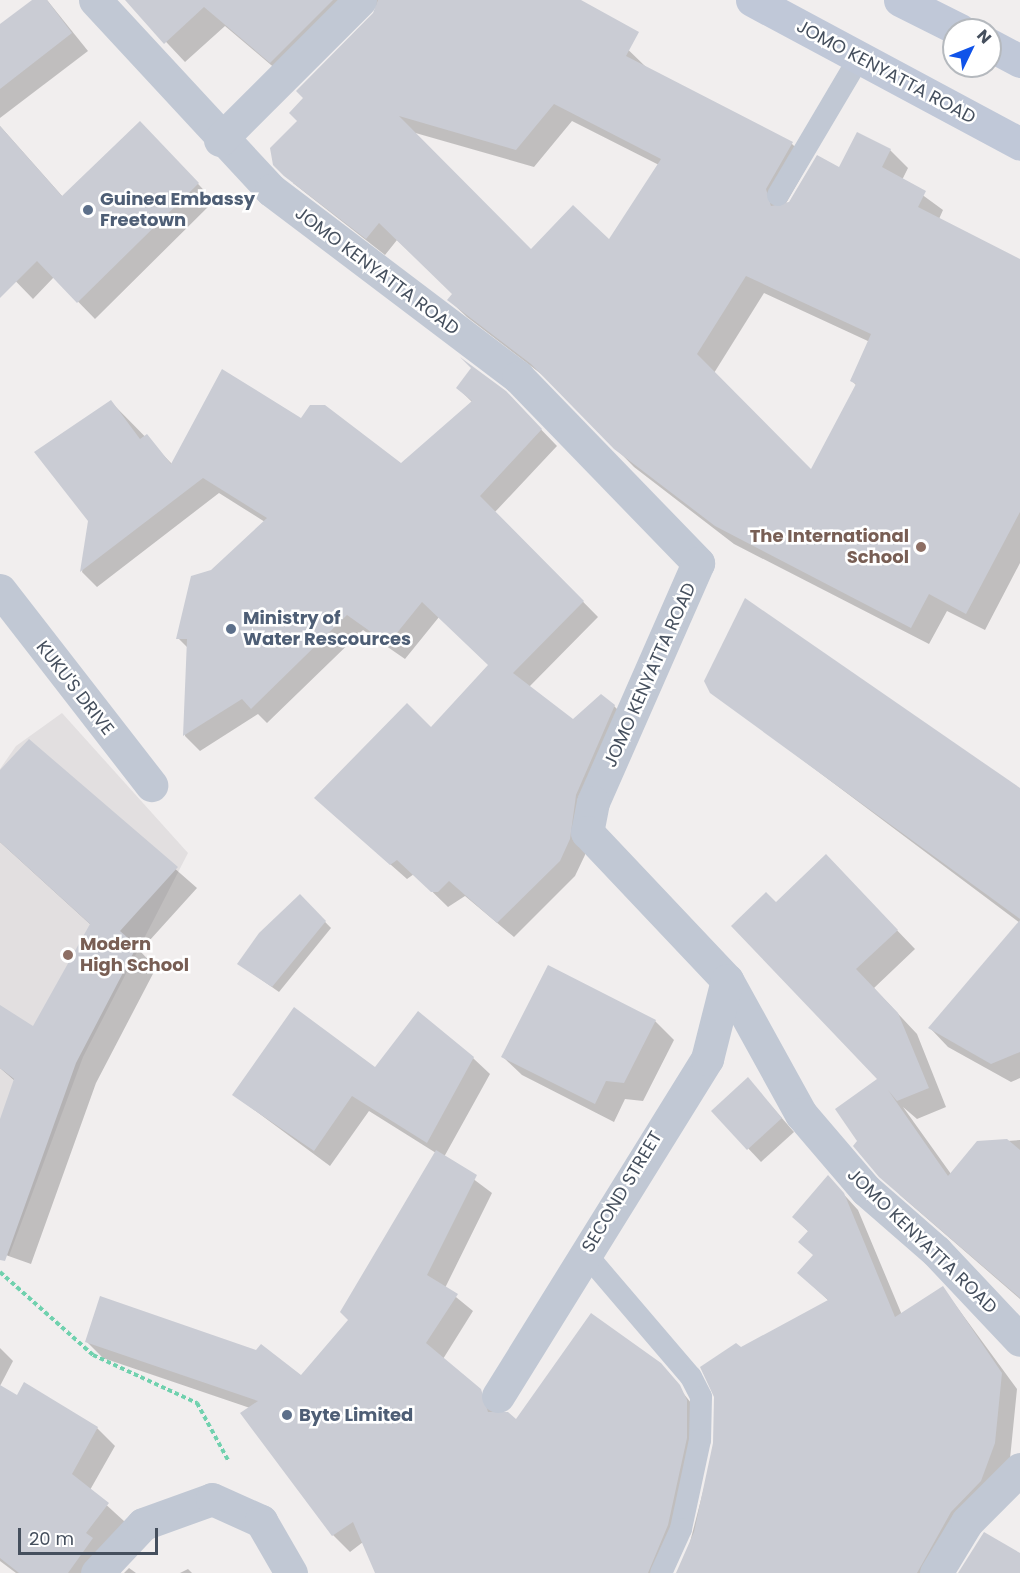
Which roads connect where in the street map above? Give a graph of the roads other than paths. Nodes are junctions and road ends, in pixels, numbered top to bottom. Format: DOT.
graph roads {
  1 [pos="95,0"];
  2 [pos="360,0"];
  3 [pos="752,0"];
  4 [pos="900,0"];
  5 [pos="942,21"];
  6 [pos="1002,51"];
  7 [pos="859,58"];
  8 [pos="1020,61"];
  9 [pos="220,140"];
  10 [pos="1020,144"];
  11 [pos="778,195"];
  12 [pos="0,590"];
  13 [pos="151,785"];
  14 [pos="727,980"];
  15 [pos="585,1253"];
  16 [pos="1020,1340"];
  17 [pos="498,1396"];
  18 [pos="1020,1469"];
  19 [pos="97,1573"];
  20 [pos="291,1573"];
  21 [pos="661,1573"];
  22 [pos="936,1573"];
  1 -- 9 [label="street, JOMO KENYATTA ROAD"];
  2 -- 9 [label="street"];
  3 -- 7 [label="main road, JOMO KENYATTA ROAD"];
  4 -- 5 [label="main road"];
  6 -- 8 [label="main road"];
  7 -- 10 [label="main road, JOMO KENYATTA ROAD"];
  7 -- 11 [label="lane"];
  9 -- 14 [label="street, JOMO KENYATTA ROAD"];
  12 -- 13 [label="street, KUKU'S DRIVE"];
  14 -- 15 [label="street, SECOND STREET"];
  14 -- 16 [label="street, JOMO KENYATTA ROAD"];
  15 -- 17 [label="street, SECOND STREET"];
  15 -- 21 [label="lane"];
  18 -- 22 [label="street"];
  19 -- 20 [label="street"];
}
